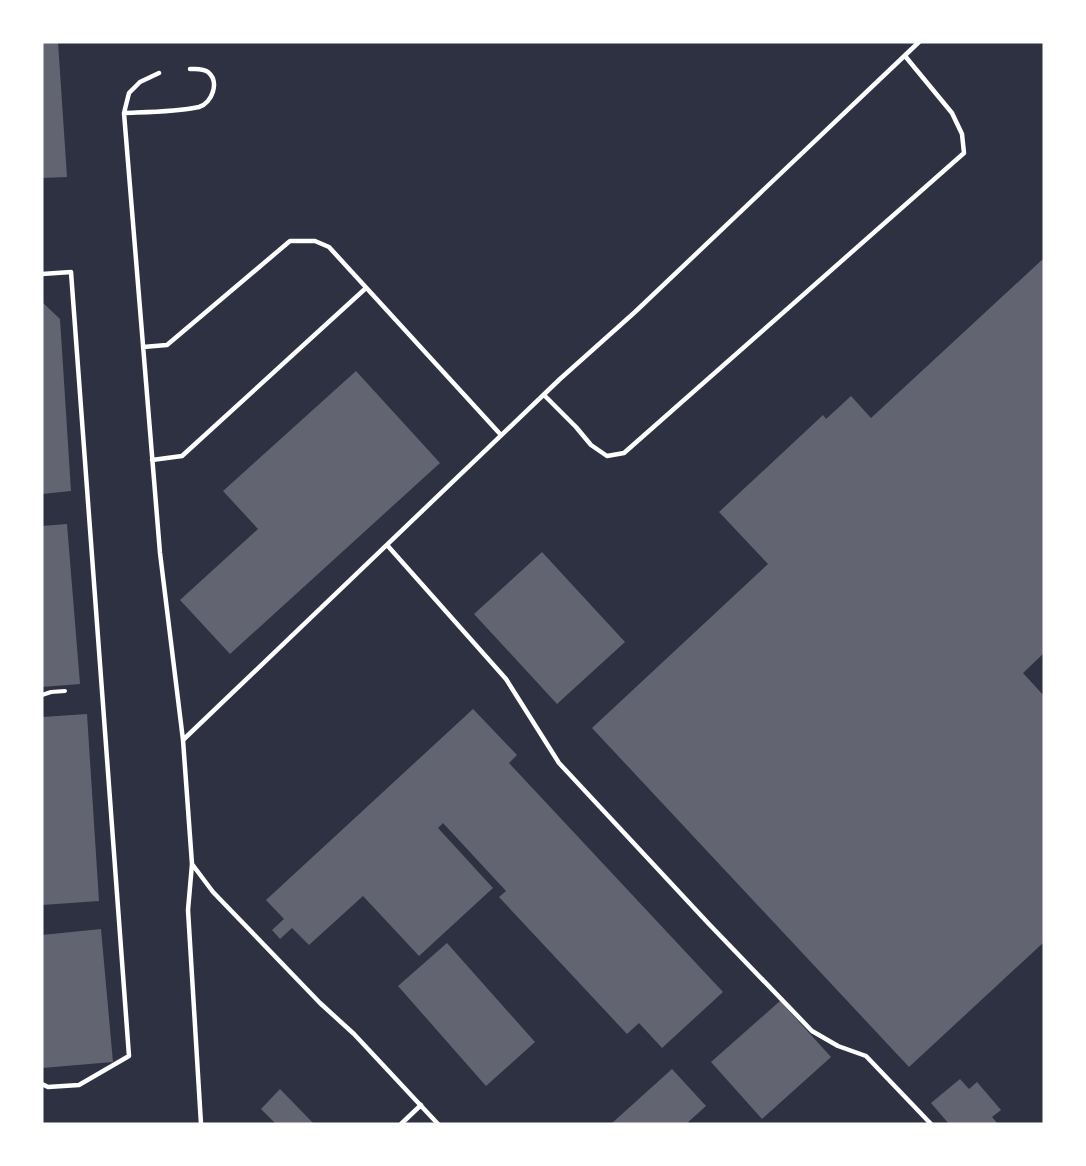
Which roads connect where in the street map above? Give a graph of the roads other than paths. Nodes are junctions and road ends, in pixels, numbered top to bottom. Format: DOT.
graph roads {
  1 [pos="919,42"];
  2 [pos="905,56"];
  3 [pos="190,69"];
  4 [pos="159,73"];
  5 [pos="124,113"];
  6 [pos="42,274"];
  7 [pos="366,288"];
  8 [pos="143,347"];
  9 [pos="544,395"];
  10 [pos="501,435"];
  11 [pos="152,460"];
  12 [pos="387,545"];
  13 [pos="183,740"];
  14 [pos="192,864"];
  15 [pos="42,1084"];
  16 [pos="422,1105"];
  17 [pos="201,1124"];
  18 [pos="401,1124"];
  19 [pos="438,1124"];
  20 [pos="931,1124"];
  1 -- 2 [label="lane"];
  2 -- 9 [label="lane"];
  2 -- 9 [label="lane"];
  3 -- 5 [label="lane"];
  4 -- 5 [label="lane"];
  5 -- 8 [label="lane"];
  6 -- 15 [label="lane"];
  7 -- 8 [label="lane"];
  7 -- 10 [label="lane"];
  7 -- 11 [label="lane"];
  8 -- 11 [label="lane"];
  9 -- 10 [label="lane"];
  10 -- 12 [label="lane"];
  11 -- 13 [label="lane"];
  12 -- 13 [label="lane"];
  12 -- 20 [label="lane"];
  13 -- 14 [label="lane"];
  14 -- 16 [label="lane"];
  14 -- 17 [label="lane"];
  16 -- 18 [label="lane"];
  16 -- 19 [label="lane"];
}
